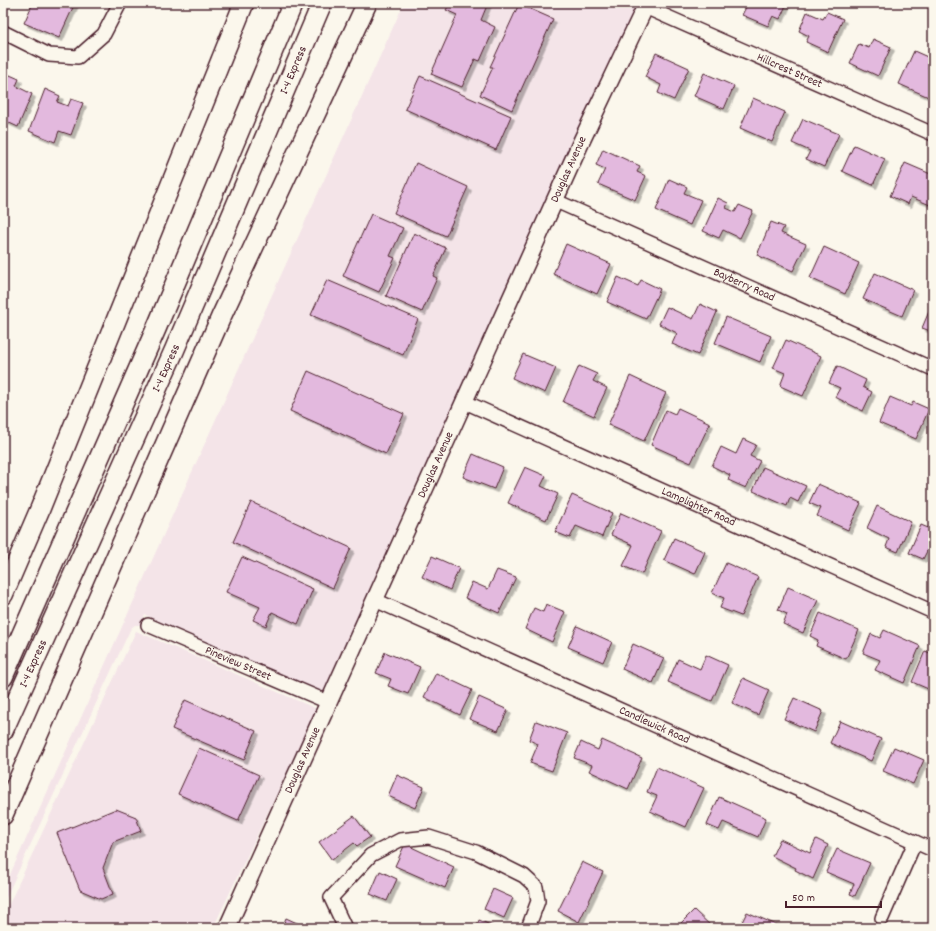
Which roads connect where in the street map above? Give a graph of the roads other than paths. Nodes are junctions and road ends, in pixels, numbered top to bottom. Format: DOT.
graph roads {
  1 [pos="120,3"];
  2 [pos="244,3"];
  3 [pos="293,3"];
  4 [pos="322,3"];
  5 [pos="367,3"];
  6 [pos="646,5"];
  7 [pos="3,32"];
  8 [pos="933,134"];
  9 [pos="556,201"];
  10 [pos="933,369"];
  11 [pos="465,402"];
  12 [pos="3,595"];
  13 [pos="375,600"];
  14 [pos="933,612"];
  15 [pos="148,624"];
  16 [pos="3,677"];
  17 [pos="328,702"];
  18 [pos="3,731"];
  19 [pos="3,815"];
  20 [pos="915,842"];
  21 [pos="933,850"];
  22 [pos="882,918"];
  23 [pos="227,928"];
  24 [pos="345,928"];
  25 [pos="528,928"];
  1 -- 7 [label="street"];
  2 -- 12 [label="highway"];
  3 -- 16 [label="highway, I-4 Express"];
  4 -- 18 [label="highway, I-4 Express"];
  5 -- 19 [label="highway"];
  6 -- 8 [label="street, Hillcrest Street"];
  6 -- 9 [label="main road, Douglas Avenue"];
  9 -- 10 [label="street, Bayberry Road"];
  9 -- 11 [label="main road, Douglas Avenue"];
  11 -- 13 [label="main road, Douglas Avenue"];
  11 -- 14 [label="street, Lamplighter Road"];
  13 -- 17 [label="main road, Douglas Avenue"];
  13 -- 20 [label="street, Candlewick Road"];
  15 -- 17 [label="street, Pineview Street"];
  17 -- 23 [label="main road, Douglas Avenue"];
  20 -- 21 [label="street, Candlewick Road"];
  20 -- 22 [label="street"];
  24 -- 25 [label="street"];
}
